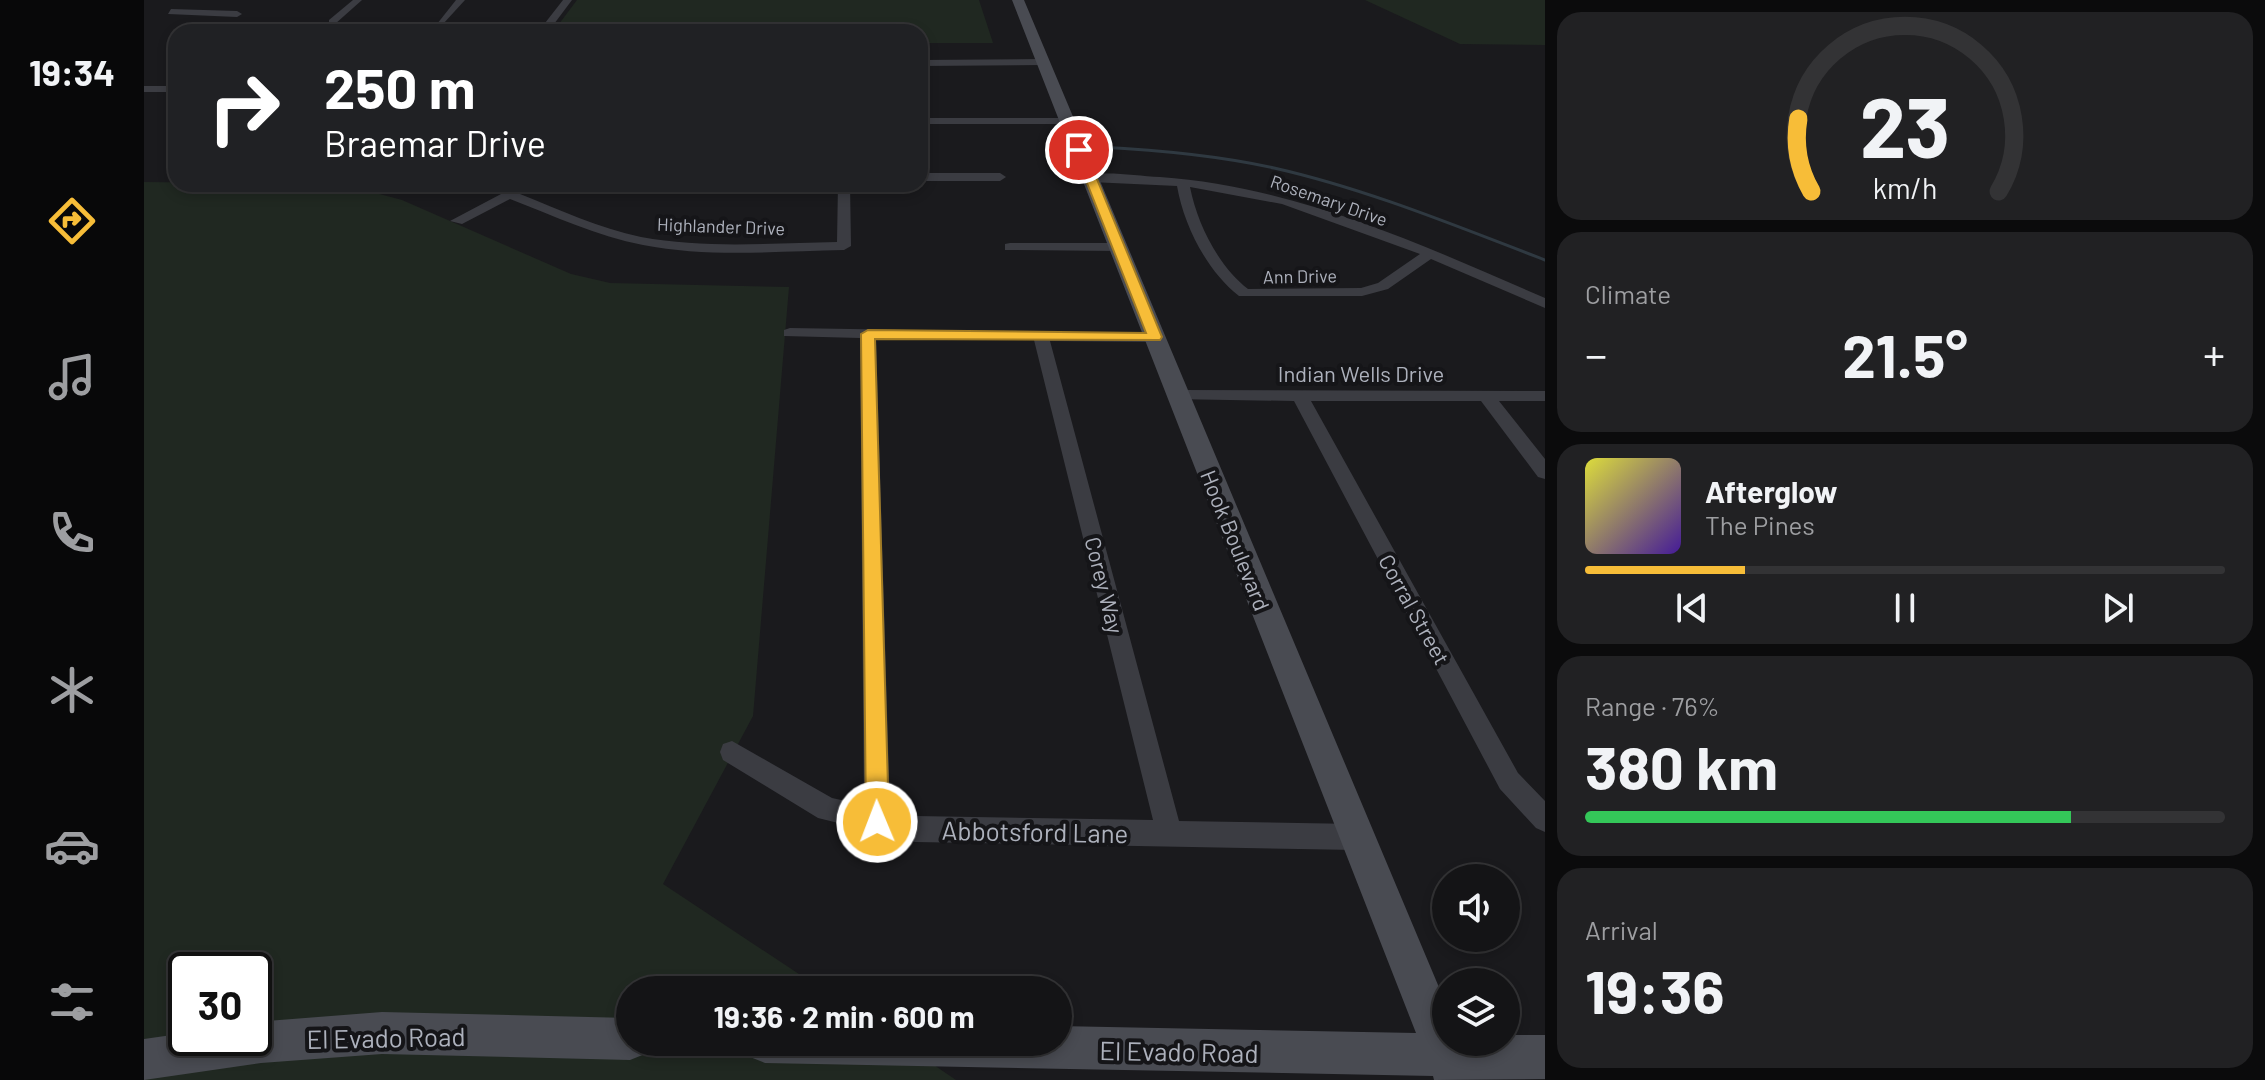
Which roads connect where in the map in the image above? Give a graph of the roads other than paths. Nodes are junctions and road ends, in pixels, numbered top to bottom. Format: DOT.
graph roads {
  1 [pos="188,0"];
  2 [pos="358,0"];
  3 [pos="461,0"];
  4 [pos="568,0"];
  5 [pos="1018,0"];
  6 [pos="237,14"];
  7 [pos="332,22"];
  8 [pos="440,22"];
  9 [pos="549,24"];
  10 [pos="1043,62"];
  11 [pos="928,63"];
  12 [pos="144,89"];
  13 [pos="168,89"];
  14 [pos="928,121"];
  15 [pos="1067,121"];
  16 [pos="928,177"];
  17 [pos="1000,177"];
  18 [pos="1091,178"];
  19 [pos="1183,182"];
  20 [pos="513,192"];
  21 [pos="844,192"];
  22 [pos="509,194"];
  23 [pos="457,221"];
  24 [pos="1010,247"];
  25 [pos="1119,247"];
  26 [pos="1428,255"];
  27 [pos="1545,303"];
  28 [pos="790,333"];
  29 [pos="868,334"];
  30 [pos="1041,336"];
  31 [pos="1155,337"];
  32 [pos="1178,395"];
  33 [pos="1299,395"];
  34 [pos="1486,396"];
  35 [pos="1545,396"];
  36 [pos="1545,472"];
  37 [pos="732,752"];
  38 [pos="1543,818"];
  39 [pos="877,822"];
  40 [pos="1169,833"];
  41 [pos="1356,837"];
  42 [pos="616,1039"];
  43 [pos="1072,1053"];
  44 [pos="1545,1057"];
  45 [pos="144,1061"];
  46 [pos="1451,1067"];
  1 -- 6 [label="street"];
  2 -- 7 [label="street"];
  3 -- 8 [label="street"];
  4 -- 9 [label="street"];
  5 -- 10 [label="main road, Hook Boulevard"];
  10 -- 11 [label="street"];
  10 -- 15 [label="main road, Hook Boulevard"];
  12 -- 13 [label="street"];
  14 -- 15 [label="street"];
  15 -- 18 [label="main road, Hook Boulevard"];
  16 -- 17 [label="street"];
  18 -- 19 [label="street, Rosemary Drive"];
  18 -- 25 [label="main road, Hook Boulevard"];
  19 -- 26 [label="street, Rosemary Drive"];
  19 -- 26 [label="street, Ann Drive"];
  20 -- 22 [label="street"];
  21 -- 22 [label="street, Highlander Drive"];
  22 -- 23 [label="street"];
  24 -- 25 [label="street"];
  25 -- 31 [label="main road, Hook Boulevard"];
  26 -- 27 [label="street, Rosemary Drive"];
  28 -- 29 [label="street"];
  29 -- 30 [label="street"];
  29 -- 39 [label="street"];
  30 -- 31 [label="street"];
  30 -- 40 [label="street, Corey Way"];
  31 -- 32 [label="main road, Hook Boulevard"];
  32 -- 33 [label="street, Indian Wells Drive"];
  32 -- 41 [label="main road, Hook Boulevard"];
  33 -- 34 [label="street, Indian Wells Drive"];
  33 -- 38 [label="street, Corral Street"];
  34 -- 35 [label="street, Indian Wells Drive"];
  34 -- 36 [label="street"];
  37 -- 39 [label="street, Abbotsford Lane"];
  39 -- 40 [label="street, Abbotsford Lane"];
  40 -- 41 [label="street, Abbotsford Lane"];
  41 -- 46 [label="main road, Hook Boulevard"];
  42 -- 45 [label="main road, El Evado Road"];
  43 -- 46 [label="main road, El Evado Road"];
  44 -- 46 [label="main road, El Evado Road"];
}
